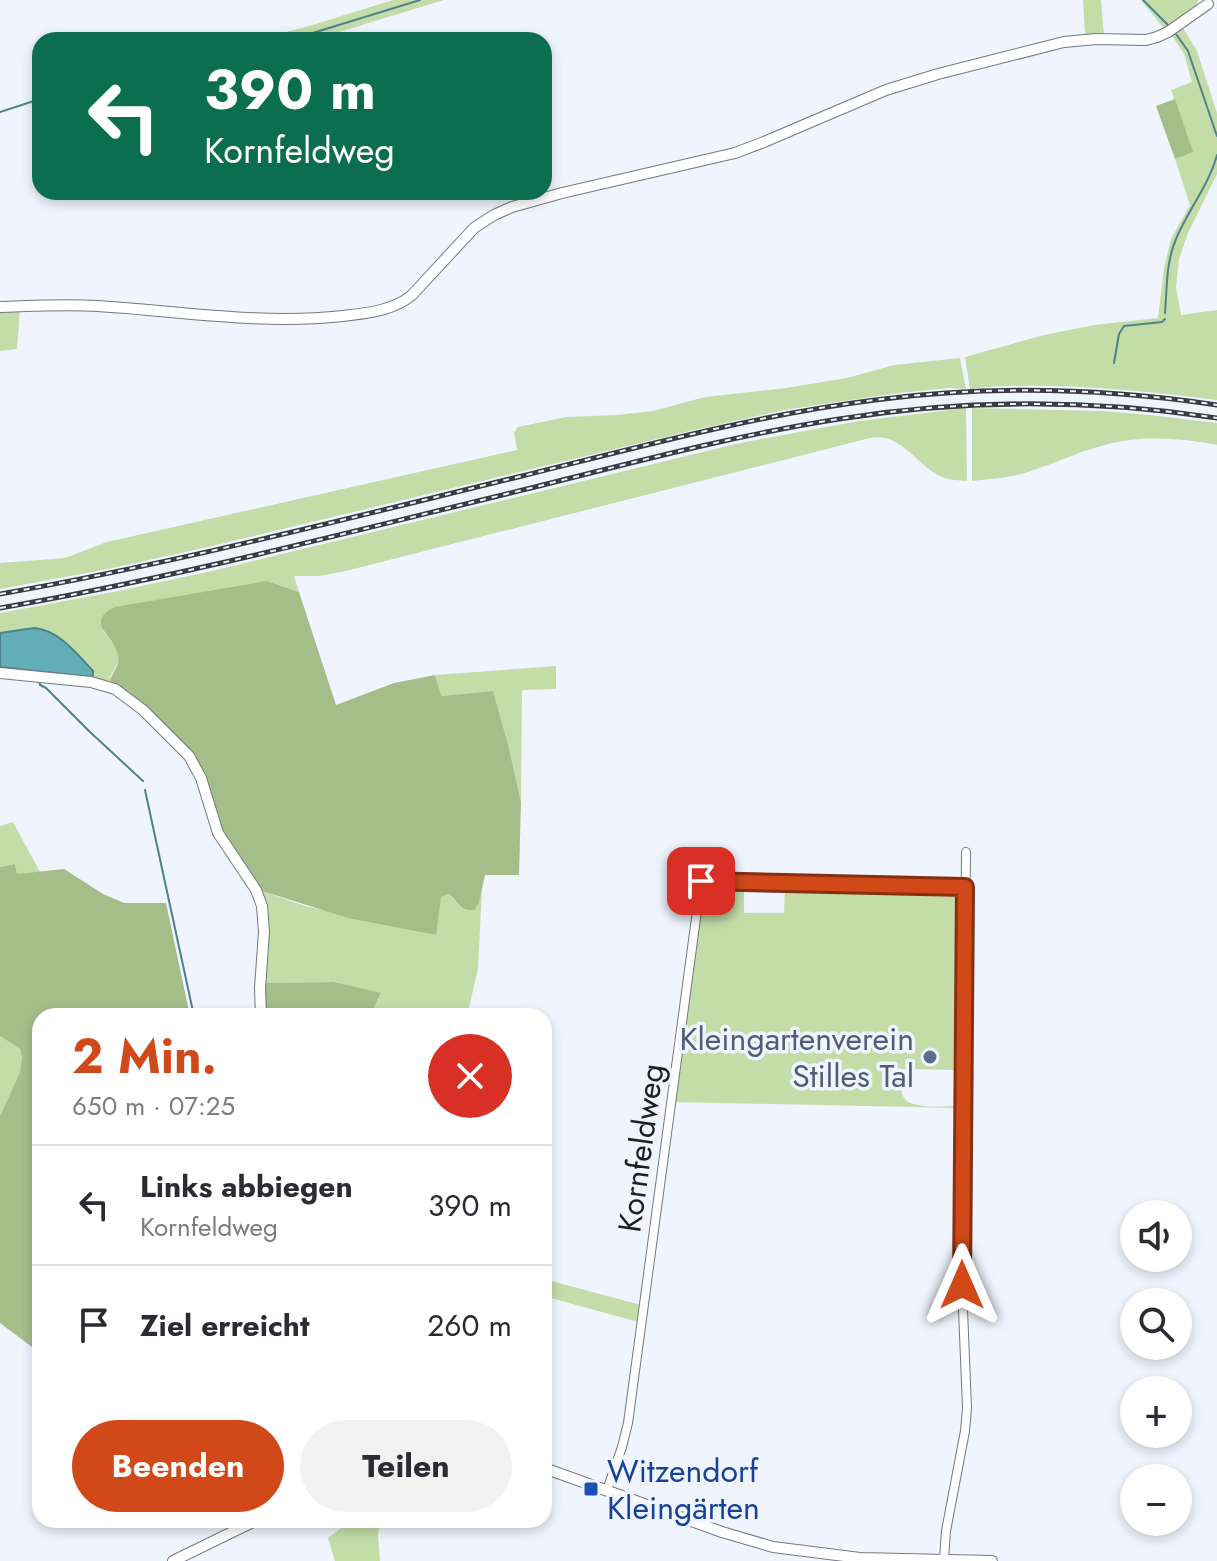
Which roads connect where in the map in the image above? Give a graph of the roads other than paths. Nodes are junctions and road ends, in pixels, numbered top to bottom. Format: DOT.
graph roads {
  1 [pos="1210,4"];
  2 [pos="552,196"];
  3 [pos="537,200"];
  4 [pos="0,307"];
  5 [pos="0,673"];
  6 [pos="966,852"];
  7 [pos="965,887"];
  8 [pos="261,1008"];
  9 [pos="552,1471"];
  10 [pos="607,1490"];
  11 [pos="241,1528"];
  12 [pos="944,1559"];
  13 [pos="173,1561"];
  14 [pos="992,1561"];
  1 -- 2 [label="street"];
  3 -- 4 [label="street"];
  5 -- 8 [label="street"];
  6 -- 7 [label="street"];
  7 -- 10 [label="street, Kornfeldweg"];
  7 -- 12 [label="street"];
  9 -- 10 [label="street"];
  10 -- 12 [label="street"];
  11 -- 13 [label="street"];
  12 -- 14 [label="street"];
}
